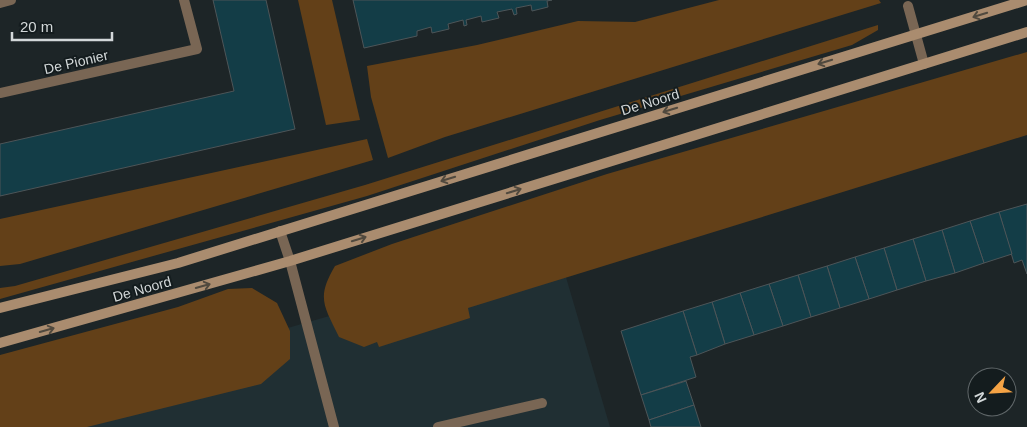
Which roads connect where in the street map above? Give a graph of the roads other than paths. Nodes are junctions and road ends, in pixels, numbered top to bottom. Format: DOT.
graph roads {
  1 [pos="11,0"];
  2 [pos="184,0"];
  3 [pos="1027,0"];
  4 [pos="0,3"];
  5 [pos="908,6"];
  6 [pos="1027,32"];
  7 [pos="915,34"];
  8 [pos="924,64"];
  9 [pos="0,93"];
  10 [pos="280,231"];
  11 [pos="290,260"];
  12 [pos="0,308"];
  13 [pos="0,343"];
  14 [pos="542,403"];
  15 [pos="334,427"];
  16 [pos="438,427"];
  1 -- 4 [label="street"];
  2 -- 9 [label="street, De Pionier"];
  3 -- 7 [label="main road, De Noord, one-way"];
  5 -- 7 [label="street"];
  6 -- 8 [label="main road, De Noord"];
  7 -- 8 [label="street"];
  7 -- 10 [label="main road, De Noord, one-way"];
  11 -- 8 [label="main road, De Noord, one-way"];
  10 -- 11 [label="street"];
  10 -- 12 [label="main road, De Noord"];
  13 -- 11 [label="main road, De Noord, one-way"];
  11 -- 15 [label="street"];
  14 -- 16 [label="street"];
}
